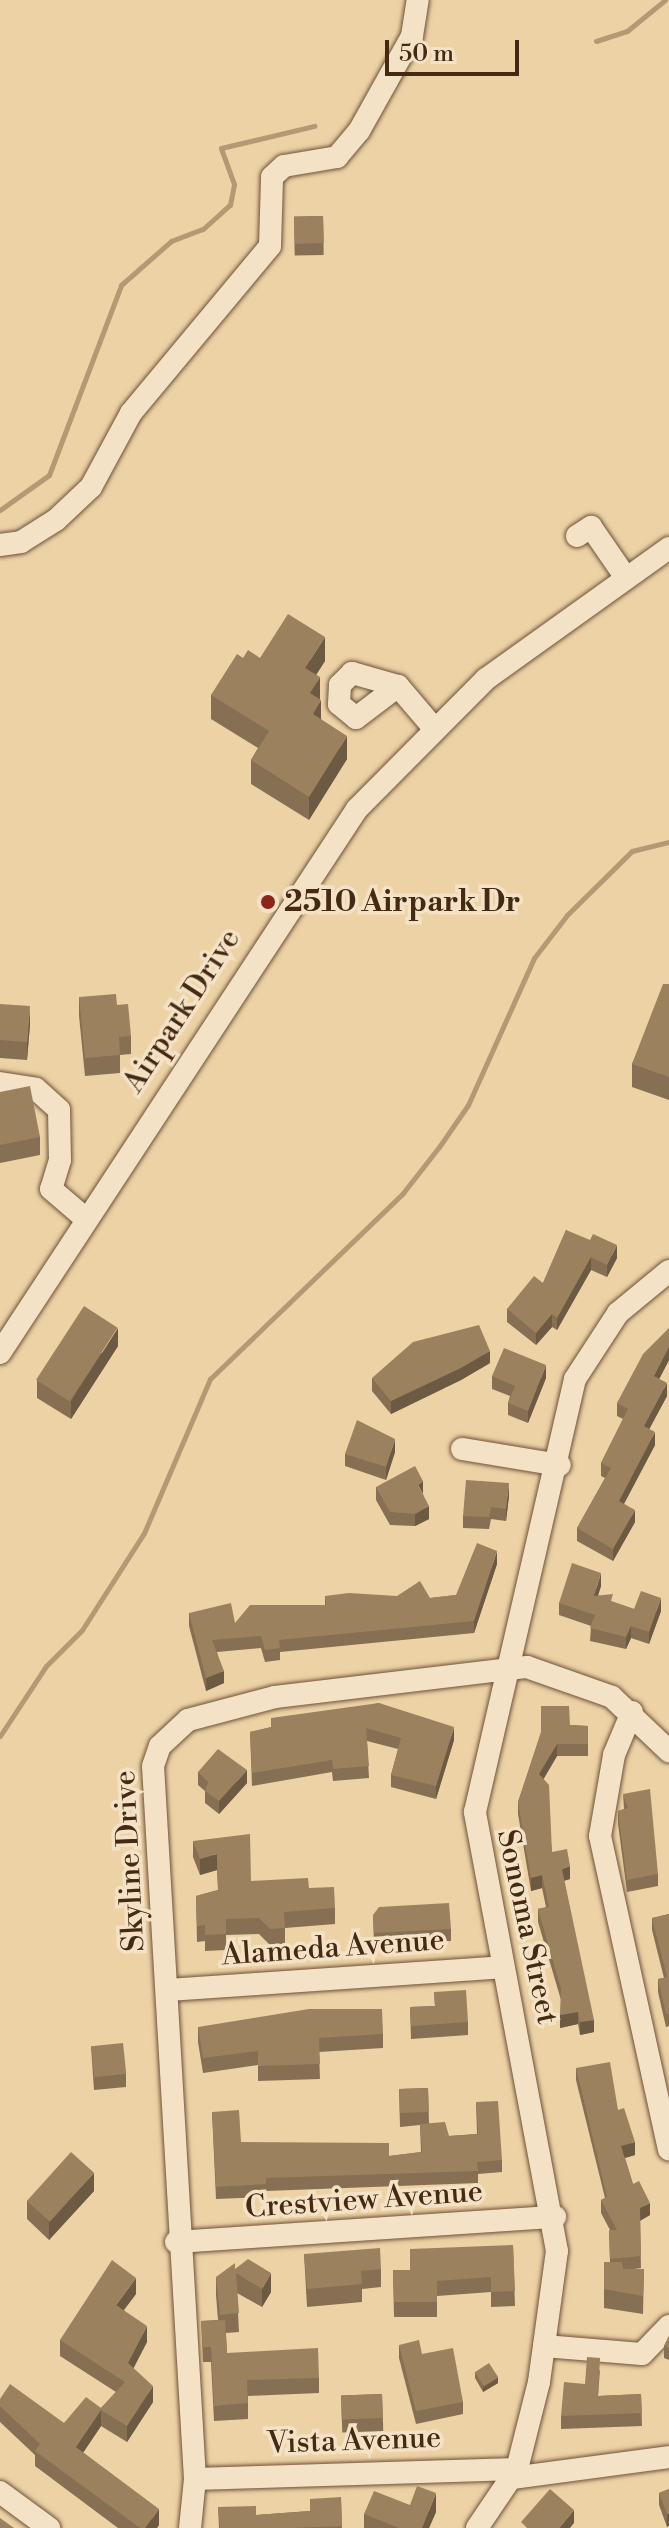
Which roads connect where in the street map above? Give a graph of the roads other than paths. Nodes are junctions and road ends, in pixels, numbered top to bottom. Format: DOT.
graph roads {
  1 [pos="418,0"];
  2 [pos="577,536"];
  3 [pos="0,545"];
  4 [pos="669,548"];
  5 [pos="626,578"];
  6 [pos="398,686"];
  7 [pos="433,727"];
  8 [pos="0,1083"];
  9 [pos="86,1219"];
  10 [pos="669,1271"];
  11 [pos="0,1353"];
  12 [pos="462,1449"];
  13 [pos="560,1465"];
  14 [pos="511,1670"];
  15 [pos="632,1712"];
  16 [pos="669,1751"];
  17 [pos="502,1967"];
  18 [pos="168,1990"];
  19 [pos="669,2150"];
  20 [pos="555,2217"];
  21 [pos="176,2242"];
  22 [pos="669,2326"];
  23 [pos="544,2346"];
  24 [pos="669,2457"];
  25 [pos="514,2474"];
  26 [pos="195,2479"];
  27 [pos="0,2492"];
  28 [pos="49,2528"];
  29 [pos="190,2528"];
  30 [pos="477,2528"];
  1 -- 3 [label="street"];
  2 -- 5 [label="street"];
  4 -- 5 [label="street, Airpark Drive"];
  5 -- 7 [label="street, Airpark Drive"];
  6 -- 7 [label="street"];
  7 -- 9 [label="street, Airpark Drive"];
  8 -- 9 [label="street"];
  9 -- 11 [label="street, Airpark Drive"];
  10 -- 13 [label="street, Sonoma Street"];
  12 -- 13 [label="street"];
  13 -- 14 [label="street, Sonoma Street"];
  14 -- 15 [label="street, Skyline Drive"];
  14 -- 17 [label="street, Sonoma Street"];
  14 -- 18 [label="street, Skyline Drive"];
  15 -- 16 [label="street, Skyline Drive"];
  15 -- 19 [label="street"];
  17 -- 18 [label="street, Alameda Avenue"];
  17 -- 20 [label="street, Sonoma Street"];
  18 -- 21 [label="street, Skyline Drive"];
  20 -- 21 [label="street, Crestview Avenue"];
  20 -- 23 [label="street, Sonoma Street"];
  21 -- 26 [label="street, Skyline Drive"];
  22 -- 23 [label="street"];
  23 -- 25 [label="street, Sonoma Street"];
  24 -- 25 [label="street"];
  25 -- 26 [label="street, Vista Avenue"];
  25 -- 30 [label="street, Sonoma Street"];
  26 -- 29 [label="street, Skyline Drive"];
  27 -- 28 [label="street"];
}
